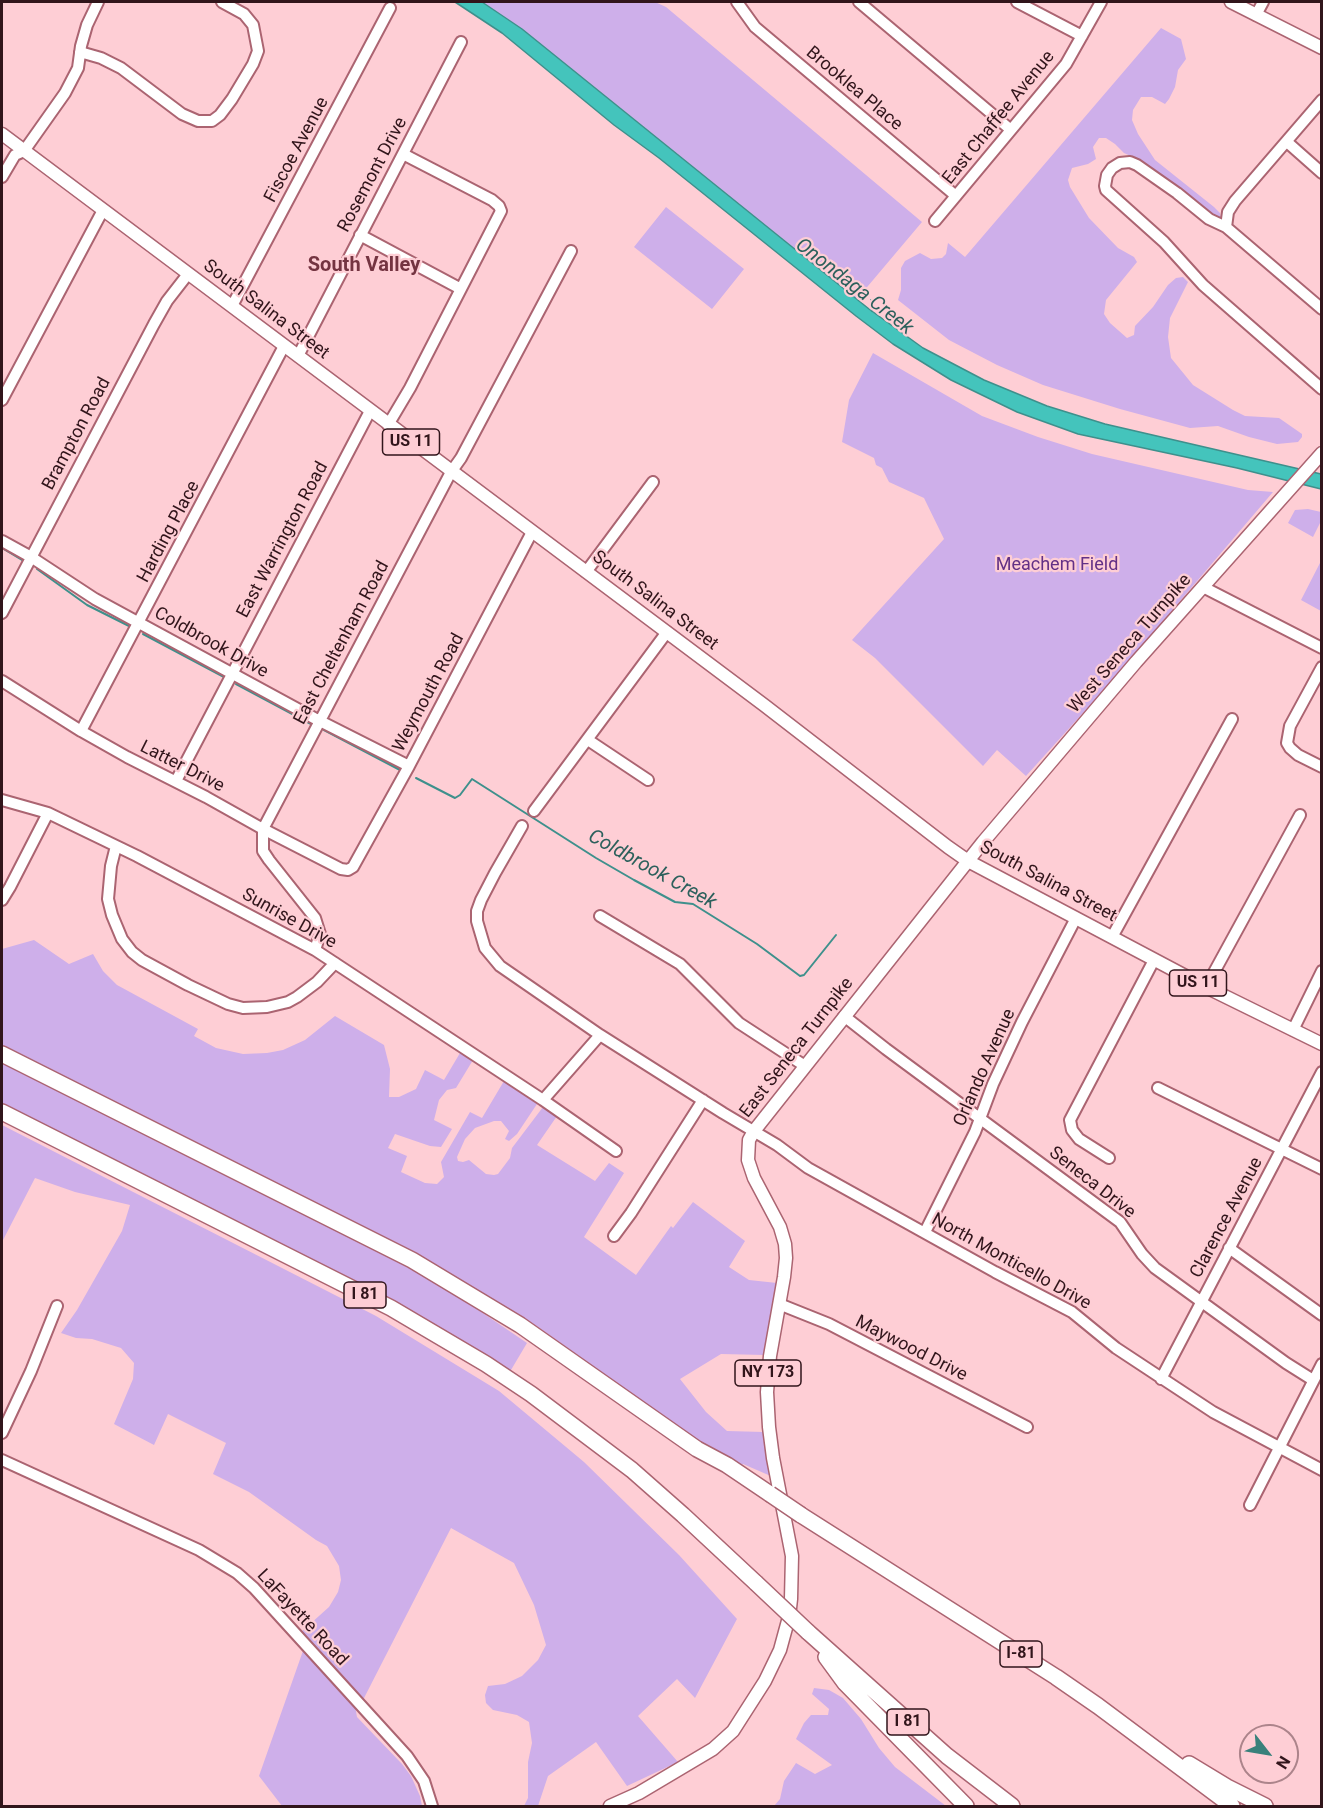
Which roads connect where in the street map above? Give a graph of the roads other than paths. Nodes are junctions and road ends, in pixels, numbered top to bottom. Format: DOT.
graph roads {
  1 [pos="98,2"];
  2 [pos="222,2"];
  3 [pos="737,2"];
  4 [pos="859,2"];
  5 [pos="1017,2"];
  6 [pos="1101,2"];
  7 [pos="1232,2"];
  8 [pos="1263,2"];
  9 [pos="390,8"];
  10 [pos="1256,15"];
  11 [pos="1082,36"];
  12 [pos="461,42"];
  13 [pos="1322,48"];
  14 [pos="80,52"];
  15 [pos="1322,100"];
  16 [pos="1011,130"];
  17 [pos="2,134"];
  18 [pos="1287,142"];
  19 [pos="24,151"];
  20 [pos="403,154"];
  21 [pos="1322,173"];
  22 [pos="2,177"];
  23 [pos="956,196"];
  24 [pos="103,210"];
  25 [pos="935,221"];
  26 [pos="1226,227"];
  27 [pos="360,235"];
  28 [pos="571,251"];
  29 [pos="188,274"];
  30 [pos="461,289"];
  31 [pos="232,306"];
  32 [pos="1322,309"];
  33 [pos="284,346"];
  34 [pos="298,356"];
  35 [pos="1322,389"];
  36 [pos="2,400"];
  37 [pos="370,411"];
  38 [pos="388,425"];
  39 [pos="1322,453"];
  40 [pos="452,472"];
  41 [pos="653,482"];
  42 [pos="532,532"];
  43 [pos="2,541"];
  44 [pos="31,557"];
  45 [pos="586,572"];
  46 [pos="1203,587"];
  47 [pos="2,613"];
  48 [pos="140,623"];
  49 [pos="667,632"];
  50 [pos="1322,648"];
  51 [pos="1322,667"];
  52 [pos="232,674"];
  53 [pos="2,681"];
  54 [pos="1232,719"];
  55 [pos="319,721"];
  56 [pos="81,731"];
  57 [pos="588,740"];
  58 [pos="409,766"];
  59 [pos="1322,767"];
  60 [pos="648,780"];
  61 [pos="176,781"];
  62 [pos="2,800"];
  63 [pos="534,811"];
  64 [pos="48,813"];
  65 [pos="1300,815"];
  66 [pos="522,826"];
  67 [pos="263,829"];
  68 [pos="116,846"];
  69 [pos="968,861"];
  70 [pos="353,867"];
  71 [pos="2,900"];
  72 [pos="600,916"];
  73 [pos="1076,918"];
  74 [pos="1112,937"];
  75 [pos="315,950"];
  76 [pos="1154,960"];
  77 [pos="336,963"];
  78 [pos="1322,971"];
  79 [pos="1206,987"];
  80 [pos="844,1016"];
  81 [pos="1293,1030"];
  82 [pos="600,1035"];
  83 [pos="1322,1044"];
  84 [pos="2,1054"];
  85 [pos="805,1066"];
  86 [pos="1322,1072"];
  87 [pos="1158,1088"];
  88 [pos="543,1100"];
  89 [pos="703,1100"];
  90 [pos="2,1112"];
  91 [pos="980,1119"];
  92 [pos="753,1131"];
  93 [pos="1281,1150"];
  94 [pos="616,1151"];
  95 [pos="1109,1158"];
  96 [pos="1322,1169"];
  97 [pos="925,1232"];
  98 [pos="614,1236"];
  99 [pos="1229,1248"];
  100 [pos="1202,1300"];
  101 [pos="779,1304"];
  102 [pos="57,1306"];
  103 [pos="1322,1316"];
  104 [pos="1322,1364"];
  105 [pos="1161,1379"];
  106 [pos="1313,1380"];
  107 [pos="1027,1427"];
  108 [pos="2,1433"];
  109 [pos="1278,1447"];
  110 [pos="2,1460"];
  111 [pos="1322,1470"];
  112 [pos="1250,1505"];
  113 [pos="979,1628"];
  114 [pos="808,1632"];
  115 [pos="432,1806"];
  116 [pos="610,1806"];
  117 [pos="966,1806"];
  118 [pos="1012,1806"];
  119 [pos="1232,1806"];
  120 [pos="1265,1806"];
  1 -- 14 [label="street"];
  2 -- 14 [label="street"];
  3 -- 23 [label="street, Brooklea Place"];
  4 -- 16 [label="street"];
  5 -- 11 [label="street"];
  6 -- 11 [label="street, East Chaffee Avenue"];
  7 -- 10 [label="main road"];
  8 -- 10 [label="street"];
  9 -- 31 [label="street, Fiscoe Avenue"];
  10 -- 13 [label="main road"];
  11 -- 16 [label="street, East Chaffee Avenue"];
  12 -- 20 [label="street, Rosemont Drive"];
  14 -- 19 [label="street"];
  15 -- 18 [label="street"];
  16 -- 23 [label="street, East Chaffee Avenue"];
  17 -- 19 [label="main road, South Salina Street / US 11"];
  18 -- 21 [label="street"];
  18 -- 26 [label="street"];
  19 -- 22 [label="street"];
  19 -- 24 [label="main road, South Salina Street / US 11"];
  20 -- 27 [label="street, Rosemont Drive"];
  20 -- 30 [label="street"];
  23 -- 25 [label="street, East Chaffee Avenue"];
  24 -- 29 [label="main road, South Salina Street / US 11"];
  24 -- 36 [label="street"];
  26 -- 32 [label="street"];
  26 -- 35 [label="street"];
  27 -- 30 [label="street"];
  27 -- 34 [label="street, Rosemont Drive"];
  28 -- 40 [label="street, East Cheltenham Road"];
  29 -- 31 [label="main road, South Salina Street / US 11"];
  29 -- 44 [label="street, Brampton Road"];
  30 -- 38 [label="street"];
  31 -- 33 [label="main road, South Salina Street / US 11"];
  33 -- 34 [label="main road, South Salina Street / US 11"];
  33 -- 48 [label="street, Harding Place"];
  34 -- 37 [label="main road, South Salina Street / US 11"];
  37 -- 38 [label="main road, South Salina Street / US 11"];
  37 -- 52 [label="street, East Warrington Road"];
  38 -- 40 [label="main road, South Salina Street / US 11"];
  39 -- 46 [label="main road, West Seneca Turnpike / NY 173"];
  40 -- 42 [label="main road, South Salina Street / US 11"];
  40 -- 55 [label="street, East Cheltenham Road"];
  41 -- 45 [label="street"];
  42 -- 45 [label="main road, South Salina Street / US 11"];
  42 -- 58 [label="street, Weymouth Road"];
  43 -- 44 [label="street, Coldbrook Drive"];
  44 -- 47 [label="street, Brampton Road"];
  44 -- 48 [label="street, Coldbrook Drive"];
  45 -- 49 [label="main road, South Salina Street / US 11"];
  46 -- 50 [label="street"];
  46 -- 69 [label="main road, West Seneca Turnpike / NY 173"];
  48 -- 52 [label="street, Coldbrook Drive"];
  48 -- 56 [label="street, Harding Place"];
  49 -- 57 [label="street"];
  49 -- 69 [label="main road, South Salina Street / US 11"];
  51 -- 59 [label="street"];
  52 -- 55 [label="street, Coldbrook Drive"];
  52 -- 61 [label="street, East Warrington Road"];
  53 -- 56 [label="street, Latter Drive"];
  54 -- 74 [label="street"];
  55 -- 58 [label="street, Coldbrook Drive"];
  55 -- 67 [label="street, East Cheltenham Road"];
  56 -- 61 [label="street, Latter Drive"];
  57 -- 60 [label="street"];
  57 -- 63 [label="street"];
  58 -- 70 [label="street, Weymouth Road"];
  61 -- 67 [label="street, Latter Drive"];
  62 -- 64 [label="street, Sunrise Drive"];
  64 -- 68 [label="street, Sunrise Drive"];
  64 -- 71 [label="street"];
  65 -- 79 [label="street"];
  66 -- 82 [label="street, North Monticello Drive"];
  67 -- 70 [label="street, Latter Drive"];
  67 -- 75 [label="street"];
  68 -- 75 [label="street, Sunrise Drive"];
  68 -- 77 [label="street"];
  69 -- 73 [label="main road, South Salina Street / US 11"];
  69 -- 80 [label="main road, East Seneca Turnpike / NY 173"];
  72 -- 85 [label="street"];
  73 -- 74 [label="main road, South Salina Street / US 11"];
  73 -- 91 [label="street, Orlando Avenue"];
  74 -- 76 [label="main road, South Salina Street / US 11"];
  75 -- 77 [label="street, Sunrise Drive"];
  76 -- 79 [label="main road, South Salina Street / US 11"];
  76 -- 95 [label="street"];
  77 -- 88 [label="street, Sunrise Drive"];
  78 -- 81 [label="street"];
  79 -- 81 [label="main road, South Salina Street / US 11"];
  80 -- 85 [label="main road, East Seneca Turnpike / NY 173"];
  80 -- 91 [label="street, Seneca Drive"];
  81 -- 83 [label="main road, South Salina Street / US 11"];
  82 -- 88 [label="street"];
  82 -- 89 [label="street, North Monticello Drive"];
  84 -- 113 [label="highway, I-81, bridge"];
  85 -- 92 [label="main road, East Seneca Turnpike / NY 173"];
  86 -- 93 [label="street, Clarence Avenue"];
  87 -- 93 [label="street"];
  88 -- 94 [label="street, Sunrise Drive"];
  89 -- 92 [label="street, North Monticello Drive"];
  89 -- 98 [label="street"];
  90 -- 114 [label="highway, I 81, bridge"];
  91 -- 97 [label="street, Orlando Avenue"];
  91 -- 100 [label="street, Seneca Drive"];
  92 -- 97 [label="street, North Monticello Drive"];
  92 -- 101 [label="main road, East Seneca Turnpike / NY 173"];
  93 -- 96 [label="street"];
  93 -- 99 [label="street, Clarence Avenue"];
  97 -- 105 [label="street, North Monticello Drive"];
  99 -- 100 [label="street, Clarence Avenue"];
  99 -- 103 [label="street"];
  100 -- 105 [label="street, Clarence Avenue"];
  100 -- 106 [label="street, Seneca Drive"];
  101 -- 107 [label="street, Maywood Drive"];
  101 -- 116 [label="main road, East Seneca Turnpike / NY 173"];
  102 -- 108 [label="street"];
  104 -- 106 [label="street"];
  105 -- 109 [label="street, North Monticello Drive"];
  106 -- 109 [label="street"];
  109 -- 111 [label="street, North Monticello Drive"];
  109 -- 112 [label="street"];
  110 -- 115 [label="street, LaFayette Road"];
  113 -- 119 [label="highway, I-81"];
  113 -- 120 [label="highway"];
  114 -- 117 [label="highway"];
  114 -- 118 [label="highway, I 81"];
}
